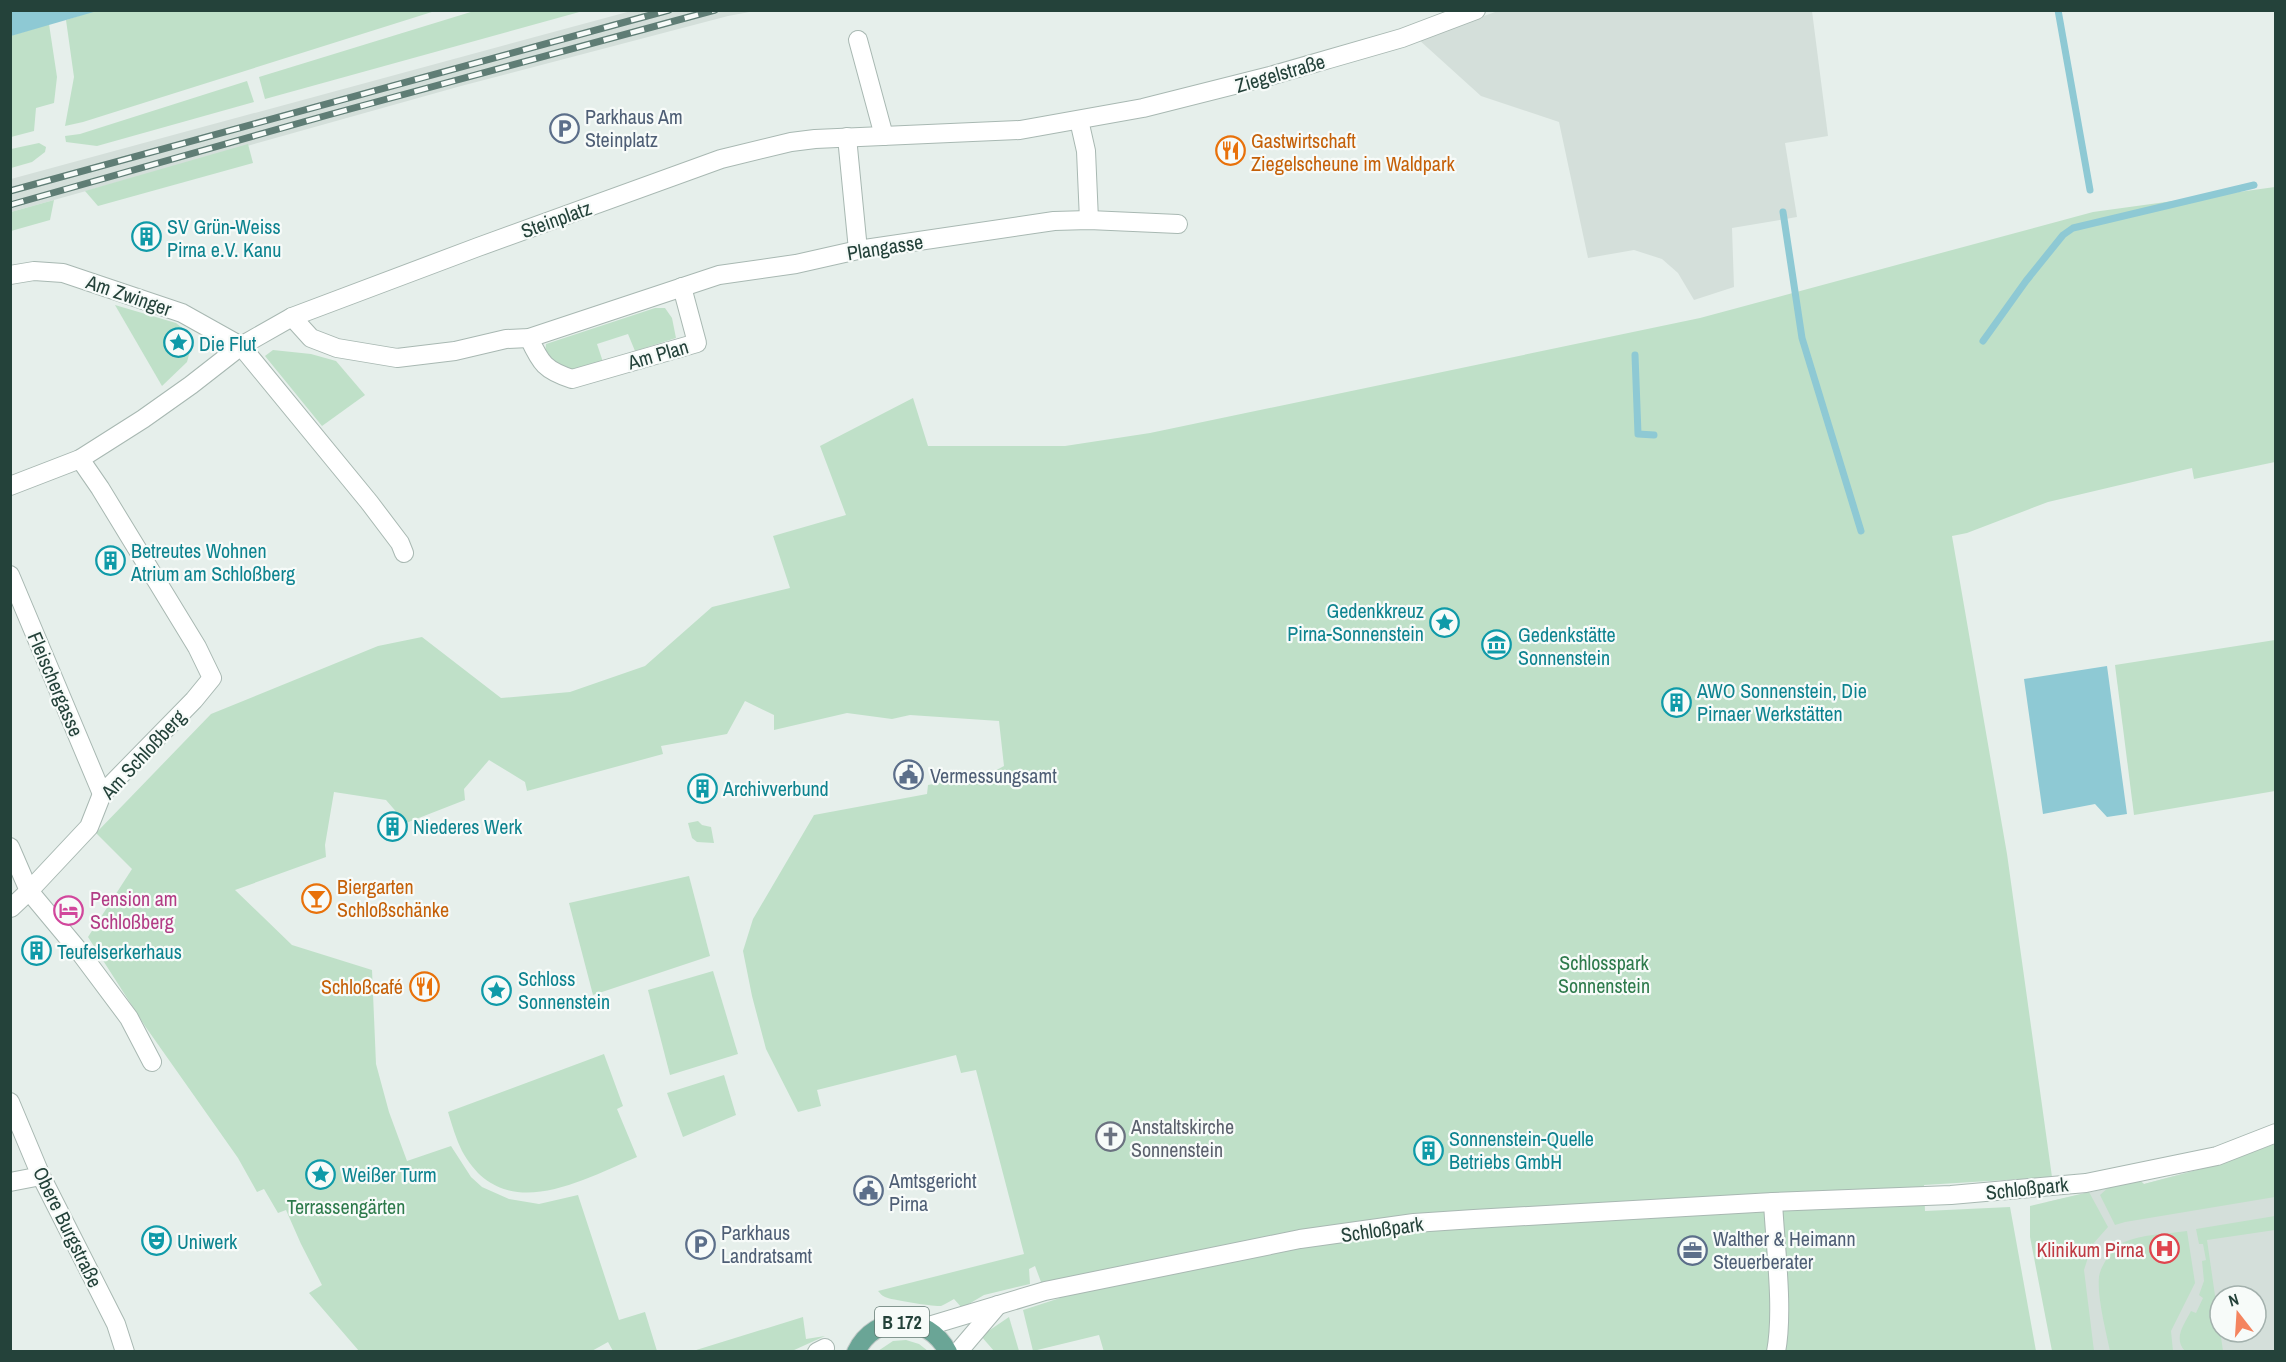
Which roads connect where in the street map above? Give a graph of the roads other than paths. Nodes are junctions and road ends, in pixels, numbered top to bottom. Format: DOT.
graph roads {
  1 [pos="1476,10"];
  2 [pos="858,40"];
  3 [pos="1079,120"];
  4 [pos="884,136"];
  5 [pos="847,137"];
  6 [pos="1089,220"];
  7 [pos="1178,224"];
  8 [pos="858,250"];
  9 [pos="10,275"];
  10 [pos="682,287"];
  11 [pos="292,317"];
  12 [pos="529,339"];
  13 [pos="241,346"];
  14 [pos="80,459"];
  15 [pos="10,486"];
  16 [pos="404,553"];
  17 [pos="10,575"];
  18 [pos="102,794"];
  19 [pos="10,847"];
  20 [pos="29,891"];
  21 [pos="11,908"];
  22 [pos="152,1062"];
  23 [pos="10,1102"];
  24 [pos="2276,1133"];
  25 [pos="41,1176"];
  26 [pos="10,1182"];
  27 [pos="1773,1202"];
  28 [pos="998,1305"];
  29 [pos="925,1327"];
  30 [pos="124,1352"];
  31 [pos="856,1352"];
  32 [pos="948,1352"];
  33 [pos="958,1352"];
  34 [pos="1776,1352"];
  1 -- 3 [label="street, Ziegelstraße"];
  2 -- 4 [label="street"];
  3 -- 4 [label="street, Steinplatz"];
  3 -- 6 [label="street"];
  4 -- 5 [label="street, Steinplatz"];
  5 -- 8 [label="street"];
  5 -- 11 [label="street, Steinplatz"];
  6 -- 7 [label="street, Plangasse"];
  6 -- 8 [label="street, Plangasse"];
  8 -- 10 [label="street, Plangasse"];
  9 -- 13 [label="street, Am Zwinger"];
  10 -- 12 [label="street"];
  10 -- 12 [label="street, Am Plan"];
  11 -- 12 [label="street"];
  11 -- 13 [label="street, Steinplatz"];
  13 -- 14 [label="street, Steinplatz"];
  13 -- 16 [label="street"];
  14 -- 15 [label="street, Steinplatz"];
  14 -- 18 [label="street, Am Schloßberg"];
  17 -- 18 [label="street, Fleischergasse"];
  18 -- 20 [label="street, Am Schloßberg"];
  19 -- 20 [label="street"];
  20 -- 21 [label="street"];
  20 -- 22 [label="street"];
  23 -- 25 [label="street, Obere Burgstraße"];
  24 -- 27 [label="street, Schloßpark"];
  25 -- 26 [label="street"];
  25 -- 30 [label="street, Obere Burgstraße"];
  27 -- 28 [label="street, Schloßpark"];
  27 -- 34 [label="street"];
  28 -- 29 [label="street, Schloßpark"];
  28 -- 33 [label="street"];
  29 -- 31 [label="main road, B 172"];
  29 -- 32 [label="main road, B 172"];
}
